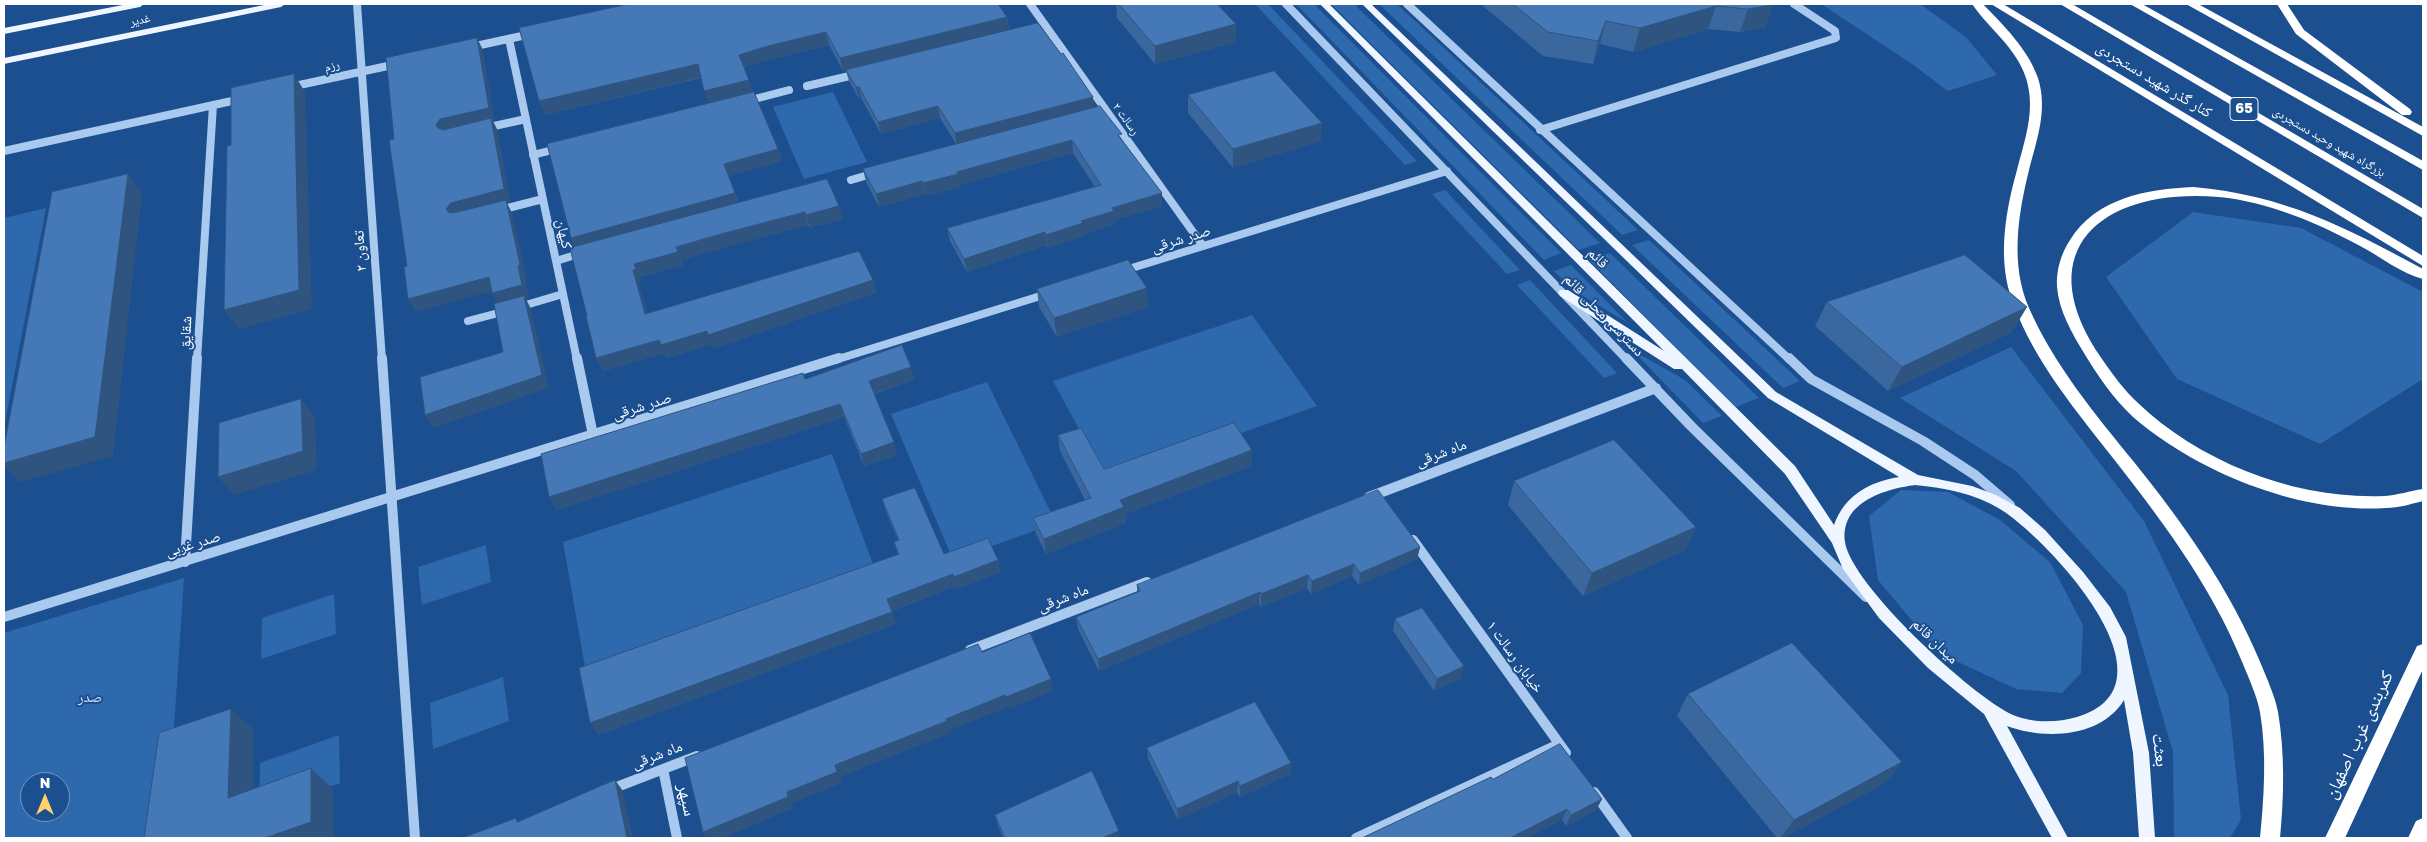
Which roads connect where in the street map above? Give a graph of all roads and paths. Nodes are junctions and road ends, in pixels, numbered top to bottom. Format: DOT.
graph roads {
  1 [pos="140,4"];
  2 [pos="281,4"];
  3 [pos="357,4"];
  4 [pos="1030,4"];
  5 [pos="1286,4"];
  6 [pos="1324,4"];
  7 [pos="1366,4"];
  8 [pos="1407,4"];
  9 [pos="1794,4"];
  10 [pos="1977,4"];
  11 [pos="1996,4"];
  12 [pos="2065,4"];
  13 [pos="2134,4"];
  14 [pos="2191,4"];
  15 [pos="2282,4"];
  16 [pos="1047,27"];
  17 [pos="1037,30"];
  18 [pos="4,31"];
  19 [pos="537,33"];
  20 [pos="509,39"];
  21 [pos="462,49"];
  22 [pos="4,61"];
  23 [pos="405,62"];
  24 [pos="362,71"];
  25 [pos="864,72"];
  26 [pos="807,86"];
  27 [pos="280,90"];
  28 [pos="789,90"];
  29 [pos="252,96"];
  30 [pos="742,102"];
  31 [pos="213,105"];
  32 [pos="1107,111"];
  33 [pos="1097,114"];
  34 [pos="526,119"];
  35 [pos="2423,125"];
  36 [pos="478,130"];
  37 [pos="1540,130"];
  38 [pos="2423,132"];
  39 [pos="571,145"];
  40 [pos="4,151"];
  41 [pos="533,155"];
  42 [pos="2423,166"];
  43 [pos="879,172"];
  44 [pos="1447,172"];
  45 [pos="851,180"];
  46 [pos="543,199"];
  47 [pos="496,211"];
  48 [pos="2423,214"];
  49 [pos="1203,246"];
  50 [pos="594,250"];
  51 [pos="556,260"];
  52 [pos="2423,262"];
  53 [pos="1110,275"];
  54 [pos="2423,275"];
  55 [pos="1063,289"];
  56 [pos="1564,293"];
  57 [pos="563,294"];
  58 [pos="468,322"];
  59 [pos="1699,380"];
  60 [pos="1656,388"];
  61 [pos="593,435"];
  62 [pos="1915,480"];
  63 [pos="2423,495"];
  64 [pos="391,497"];
  65 [pos="1361,500"];
  66 [pos="2034,527"];
  67 [pos="1409,534"];
  68 [pos="1839,543"];
  69 [pos="186,562"];
  70 [pos="1157,578"];
  71 [pos="4,617"];
  72 [pos="1909,640"];
  73 [pos="2423,651"];
  74 [pos="956,655"];
  75 [pos="2126,668"];
  76 [pos="1990,710"];
  77 [pos="1559,744"];
  78 [pos="708,751"];
  79 [pos="1570,760"];
  80 [pos="662,769"];
  81 [pos="1587,783"];
  82 [pos="600,793"];
  83 [pos="2423,828"];
  84 [pos="415,838"];
  85 [pos="677,838"];
  86 [pos="1356,838"];
  87 [pos="1627,838"];
  88 [pos="2060,838"];
  89 [pos="2147,838"];
  90 [pos="2270,838"];
  91 [pos="2335,838"];
  92 [pos="2418,838"];
  1 -- 18 [label="main road, غدیر"];
  2 -- 22 [label="main road, غدیر"];
  3 -- 24 [label="street, تعاون ۲"];
  4 -- 16 [label="street, رسالت ۲"];
  5 -- 44 [label="street, دسترسی محلی قائم"];
  6 -- 59 [label="main road, قائم"];
  7 -- 62 [label="main road, قائم"];
  8 -- 37 [label="street"];
  9 -- 37 [label="street"];
  10 -- 90 [label="highway"];
  11 -- 52 [label="highway, کنار گذر شهید دستجردی"];
  12 -- 48 [label="highway, بزرگراه شهید وحید دستجردی / 65"];
  13 -- 42 [label="highway, بزرگراه شهید وحید دستجردی / 65"];
  14 -- 38 [label="highway"];
  15 -- 35 [label="highway"];
  16 -- 17 [label="street"];
  16 -- 32 [label="street, رسالت ۲"];
  19 -- 20 [label="street"];
  20 -- 21 [label="street"];
  20 -- 34 [label="street, کیهان"];
  23 -- 24 [label="street, رزم"];
  24 -- 27 [label="street, رزم"];
  24 -- 64 [label="street, تعاون ۲"];
  25 -- 26 [label="street"];
  28 -- 30 [label="street"];
  29 -- 31 [label="street"];
  31 -- 40 [label="street"];
  31 -- 69 [label="street, شقایق"];
  32 -- 33 [label="street"];
  32 -- 49 [label="street, رسالت ۲"];
  34 -- 36 [label="street"];
  34 -- 41 [label="street, کیهان"];
  37 -- 66 [label="street"];
  39 -- 41 [label="street"];
  41 -- 46 [label="street, کیهان"];
  43 -- 45 [label="street"];
  44 -- 49 [label="street, صدر شرقی"];
  44 -- 56 [label="street, دسترسی محلی قائم"];
  46 -- 47 [label="street"];
  46 -- 51 [label="street, کیهان"];
  49 -- 53 [label="street, صدر شرقی"];
  50 -- 51 [label="street"];
  51 -- 57 [label="street, کیهان"];
  54 -- 63 [label="highway"];
  55 -- 61 [label="street, صدر شرقی"];
  56 -- 59 [label="main road"];
  56 -- 60 [label="street, دسترسی محلی قائم"];
  57 -- 58 [label="street"];
  57 -- 61 [label="street, کیهان"];
  59 -- 68 [label="main road, قائم"];
  60 -- 65 [label="street, ماه شرقی"];
  60 -- 72 [label="street, دسترسی محلی قائم"];
  61 -- 64 [label="street, صدر شرقی"];
  62 -- 66 [label="main road, میدان قائم"];
  62 -- 68 [label="main road, میدان قائم"];
  64 -- 69 [label="street, صدر غربی"];
  64 -- 84 [label="street, تعاون ۲"];
  66 -- 75 [label="main road, میدان قائم"];
  67 -- 77 [label="street, خیابان رسالت ۱"];
  68 -- 72 [label="main road, میدان قائم"];
  69 -- 71 [label="street, صدر غربی"];
  70 -- 74 [label="street, ماه شرقی"];
  72 -- 76 [label="main road, میدان قائم"];
  73 -- 91 [label="highway, کمربندی غرب اصفهان"];
  75 -- 76 [label="main road, میدان قائم"];
  75 -- 89 [label="main road, بعثت"];
  76 -- 88 [label="main road"];
  77 -- 79 [label="street, خیابان رسالت ۱"];
  77 -- 86 [label="street"];
  78 -- 80 [label="street, ماه شرقی"];
  80 -- 82 [label="street, ماه شرقی"];
  80 -- 85 [label="street, سپهر"];
  81 -- 87 [label="street"];
  83 -- 92 [label="highway"];
}
